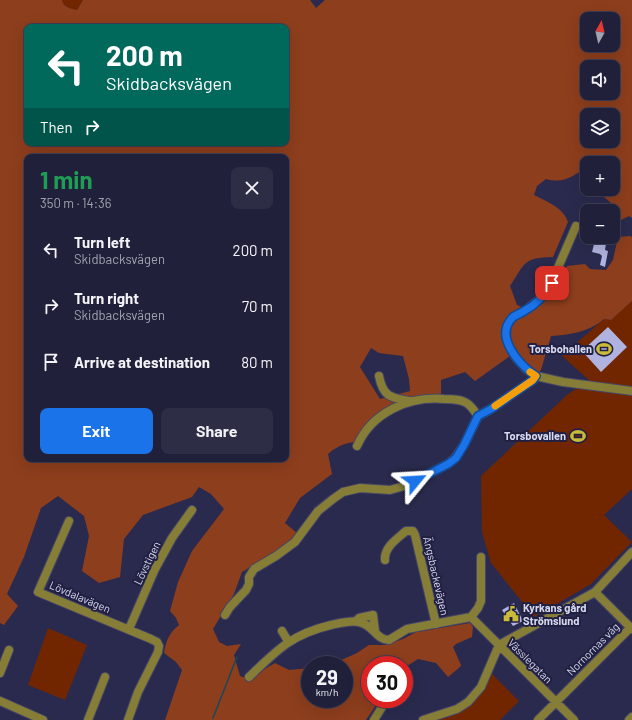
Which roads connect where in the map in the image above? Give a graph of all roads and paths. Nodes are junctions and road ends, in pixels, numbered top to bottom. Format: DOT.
graph roads {
  1 [pos="576,226"];
  2 [pos="380,376"];
  3 [pos="536,376"];
  4 [pos="632,391"];
  5 [pos="411,401"];
  6 [pos="478,416"];
  7 [pos="357,446"];
  8 [pos="192,510"];
  9 [pos="68,521"];
  10 [pos="632,552"];
  11 [pos="481,557"];
  12 [pos="385,560"];
  13 [pos="596,592"];
  14 [pos="225,615"];
  15 [pos="471,617"];
  16 [pos="436,624"];
  17 [pos="129,629"];
  18 [pos="631,629"];
  19 [pos="282,631"];
  20 [pos="288,641"];
  21 [pos="499,645"];
  22 [pos="9,650"];
  23 [pos="0,673"];
  24 [pos="105,677"];
  25 [pos="249,677"];
  26 [pos="0,701"];
  27 [pos="556,702"];
  28 [pos="381,708"];
  29 [pos="632,717"];
  30 [pos="43,720"];
  31 [pos="88,720"];
  32 [pos="128,720"];
  33 [pos="374,720"];
  34 [pos="423,720"];
  35 [pos="538,720"];
  36 [pos="574,720"];
  37 [pos="629,720"];
  1 -- 3 [label="street"];
  2 -- 5 [label="street"];
  3 -- 4 [label="street"];
  3 -- 6 [label="street"];
  5 -- 6 [label="street"];
  5 -- 7 [label="street"];
  6 -- 14 [label="street"];
  8 -- 17 [label="street, Lövstigen"];
  9 -- 17 [label="street, Lövdalavägen"];
  10 -- 13 [label="street"];
  11 -- 15 [label="street"];
  12 -- 16 [label="street, Ängsbackevägen"];
  13 -- 18 [label="street"];
  13 -- 21 [label="street"];
  15 -- 16 [label="street"];
  15 -- 21 [label="street, Vässlegatan"];
  16 -- 20 [label="street"];
  17 -- 32 [label="street, Lövdalavägen"];
  18 -- 27 [label="street, Nornornas väg"];
  19 -- 20 [label="street"];
  20 -- 25 [label="street"];
  21 -- 27 [label="street, Vässlegatan"];
  21 -- 34 [label="street"];
  22 -- 23 [label="street"];
  24 -- 31 [label="street"];
  26 -- 30 [label="street"];
  27 -- 35 [label="street, Nornornas väg"];
  27 -- 36 [label="street, Vässlegatan"];
  28 -- 33 [label="street"];
  29 -- 37 [label="street"];
}
